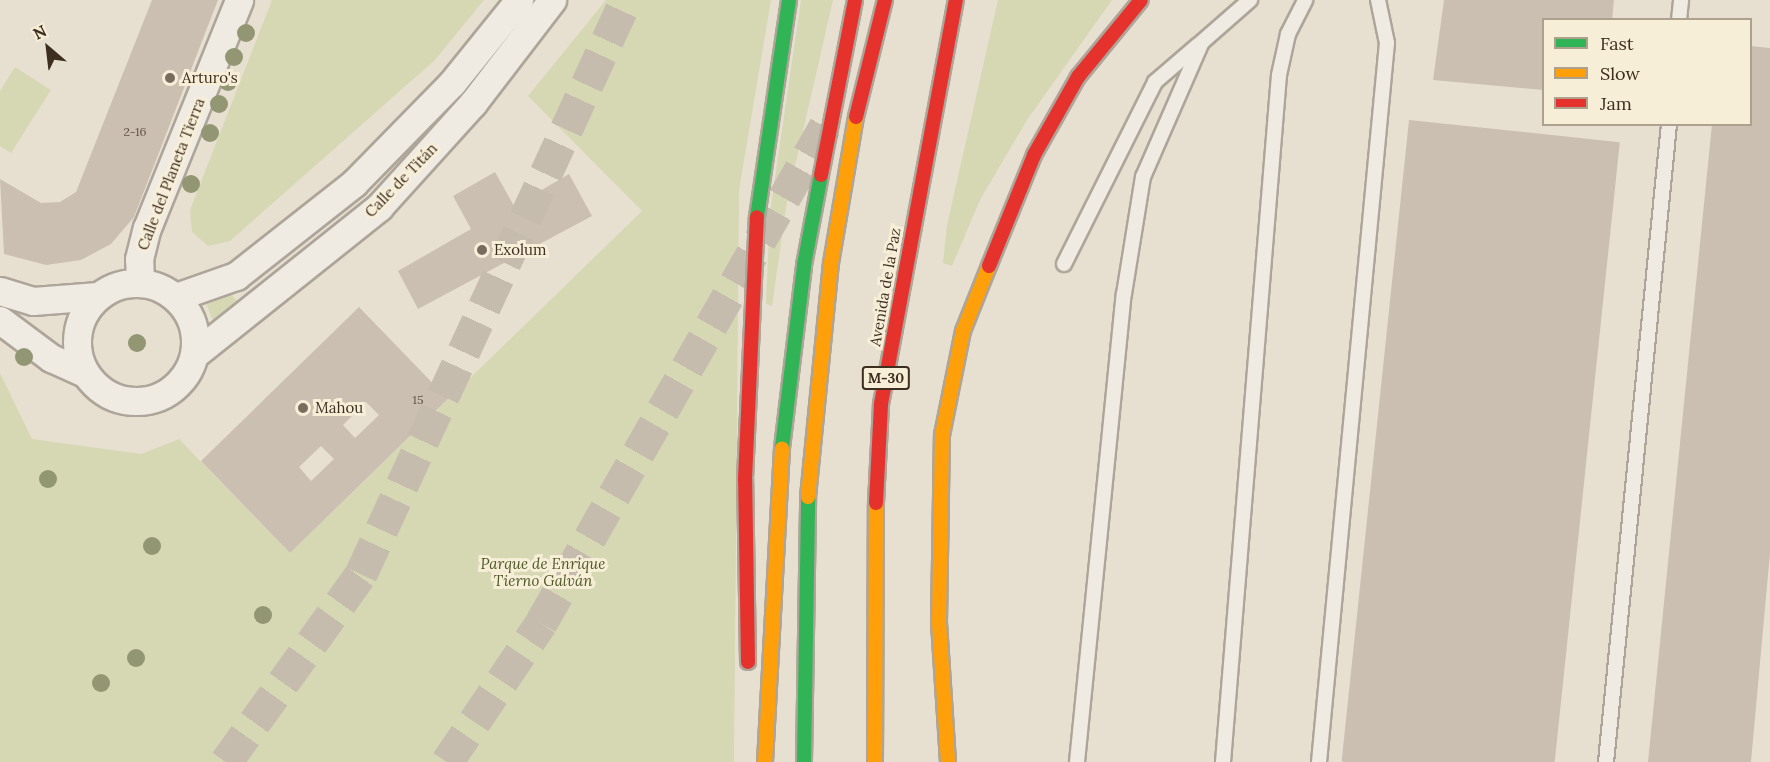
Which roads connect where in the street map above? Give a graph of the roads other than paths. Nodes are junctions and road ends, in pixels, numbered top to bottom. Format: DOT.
graph roads {
  1 [pos="238,0"];
  2 [pos="519,0"];
  3 [pos="552,0"];
  4 [pos="789,0"];
  5 [pos="855,0"];
  6 [pos="885,0"];
  7 [pos="956,0"];
  8 [pos="1130,0"];
  9 [pos="1141,0"];
  10 [pos="1250,0"];
  11 [pos="1305,0"];
  12 [pos="1378,0"];
  13 [pos="1681,0"];
  14 [pos="1679,18"];
  15 [pos="1121,23"];
  16 [pos="1202,42"];
  17 [pos="1669,126"];
  18 [pos="1064,264"];
  19 [pos="140,282"];
  20 [pos="0,291"];
  21 [pos="98,296"];
  22 [pos="176,297"];
  23 [pos="0,320"];
  24 [pos="195,354"];
  25 [pos="85,373"];
  26 [pos="748,680"];
  27 [pos="765,762"];
  28 [pos="804,762"];
  29 [pos="875,762"];
  30 [pos="948,762"];
  31 [pos="1077,762"];
  32 [pos="1222,762"];
  33 [pos="1319,762"];
  34 [pos="1606,762"];
  1 -- 19 [label="street, Calle del Planeta Tierra"];
  2 -- 22 [label="street, Calle de Titán"];
  3 -- 24 [label="street, Calle de Titán"];
  4 -- 26 [label="highway"];
  5 -- 27 [label="highway"];
  6 -- 28 [label="highway"];
  7 -- 29 [label="highway, Avenida de la Paz / M-30"];
  8 -- 15 [label="lane"];
  9 -- 15 [label="highway"];
  10 -- 16 [label="lane"];
  11 -- 32 [label="lane"];
  12 -- 33 [label="lane"];
  13 -- 14 [label="lane"];
  15 -- 30 [label="highway"];
  16 -- 18 [label="lane"];
  16 -- 31 [label="lane"];
  17 -- 34 [label="lane"];
  19 -- 21 [label="street"];
  19 -- 22 [label="street"];
  20 -- 21 [label="street"];
  21 -- 25 [label="street"];
  22 -- 24 [label="street"];
  23 -- 25 [label="street"];
  24 -- 25 [label="street"];
}
